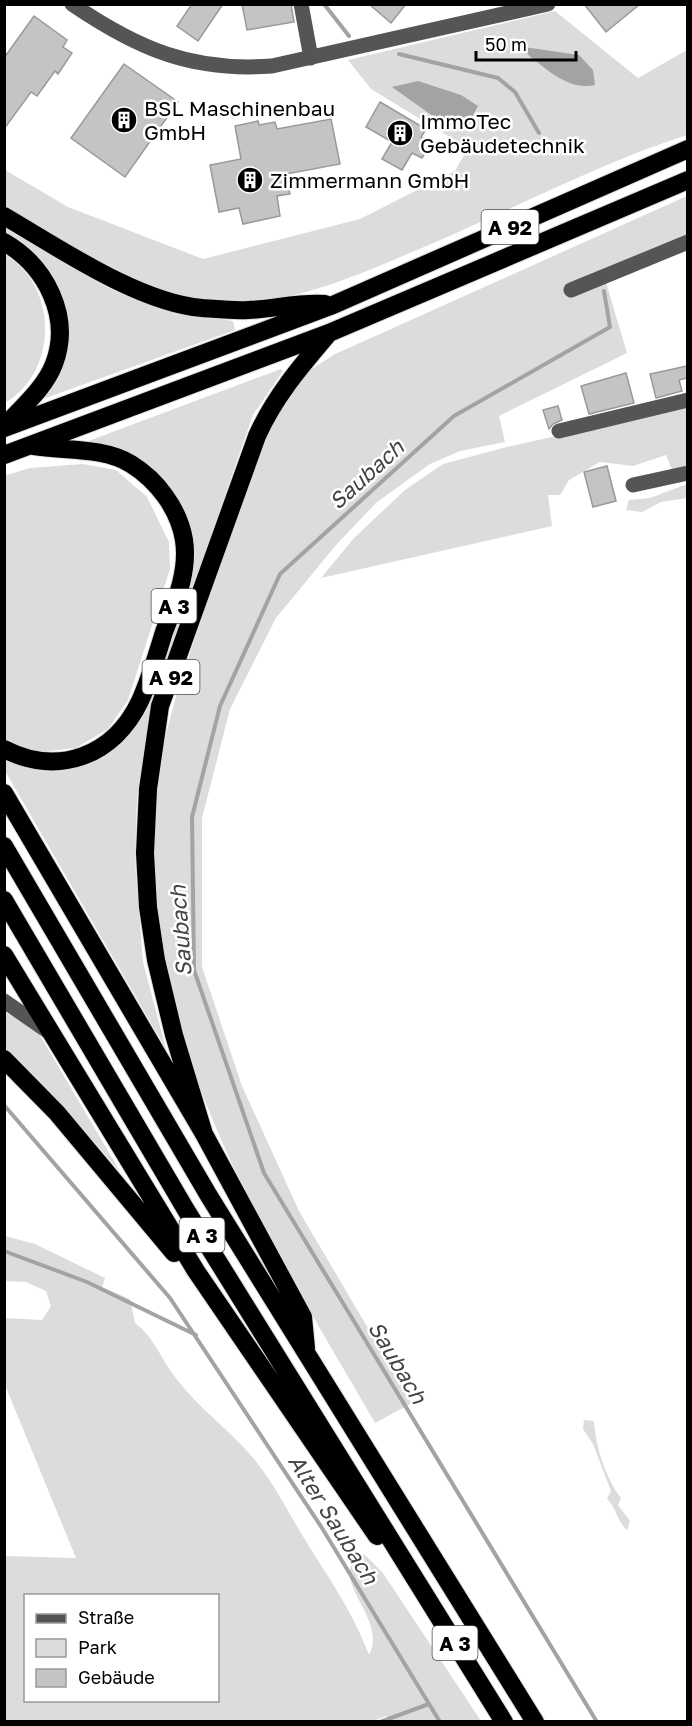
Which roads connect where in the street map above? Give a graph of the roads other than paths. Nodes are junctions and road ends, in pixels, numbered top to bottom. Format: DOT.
graph roads {
  1 [pos="72,4"];
  2 [pos="301,4"];
  3 [pos="548,4"];
  4 [pos="311,58"];
  5 [pos="687,149"];
  6 [pos="687,180"];
  7 [pos="4,216"];
  8 [pos="4,242"];
  9 [pos="687,242"];
  10 [pos="570,290"];
  11 [pos="333,305"];
  12 [pos="329,333"];
  13 [pos="687,400"];
  14 [pos="4,427"];
  15 [pos="559,431"];
  16 [pos="32,446"];
  17 [pos="4,455"];
  18 [pos="687,473"];
  19 [pos="633,485"];
  20 [pos="4,749"];
  21 [pos="4,793"];
  22 [pos="4,846"];
  23 [pos="4,900"];
  24 [pos="4,955"];
  25 [pos="4,1001"];
  26 [pos="49,1032"];
  27 [pos="4,1059"];
  28 [pos="204,1134"];
  29 [pos="196,1271"];
  30 [pos="306,1353"];
  31 [pos="406,1564"];
  32 [pos="504,1722"];
  33 [pos="535,1722"];
  1 -- 4 [label="street"];
  2 -- 4 [label="street"];
  3 -- 4 [label="street"];
  5 -- 11 [label="highway, A 92"];
  6 -- 12 [label="highway, A 92"];
  7 -- 11 [label="highway"];
  8 -- 14 [label="highway, A 92"];
  9 -- 10 [label="street"];
  11 -- 14 [label="highway, A 92"];
  12 -- 16 [label="highway, A 92"];
  12 -- 28 [label="highway, A 92"];
  13 -- 15 [label="street"];
  16 -- 17 [label="highway, A 92"];
  16 -- 20 [label="highway, A 3"];
  18 -- 19 [label="street"];
  21 -- 28 [label="highway, A 3"];
  22 -- 30 [label="highway, A 3"];
  23 -- 31 [label="highway, A 3"];
  24 -- 26 [label="highway, A 3"];
  25 -- 26 [label="street"];
  26 -- 29 [label="highway, A 3"];
  27 -- 29 [label="highway, A 3"];
  28 -- 30 [label="highway, A 3"];
  29 -- 31 [label="highway, A 3"];
  30 -- 33 [label="highway, A 3"];
  31 -- 32 [label="highway, A 3"];
}
